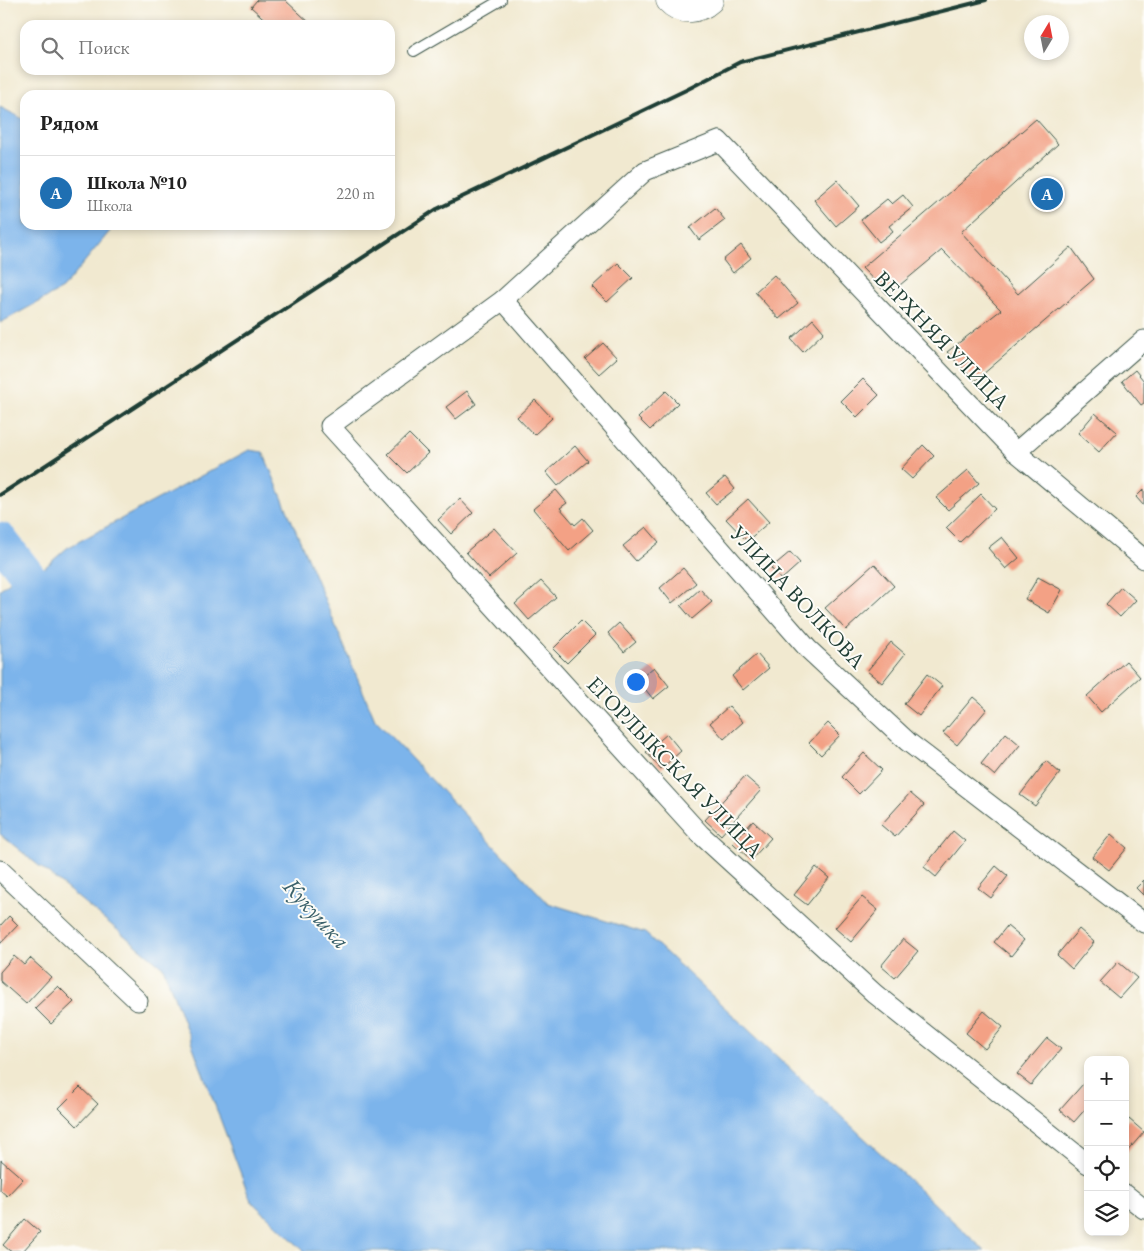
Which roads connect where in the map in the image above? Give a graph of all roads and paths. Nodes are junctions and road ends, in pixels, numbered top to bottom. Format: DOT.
graph roads {
  1 [pos="501,0"];
  2 [pos="731,0"];
  3 [pos="684,3"];
  4 [pos="414,51"];
  5 [pos="503,300"];
  6 [pos="1144,340"];
  7 [pos="1016,452"];
  8 [pos="1144,559"];
  9 [pos="0,870"];
  10 [pos="1144,923"];
  11 [pos="138,1001"];
  12 [pos="1084,1161"];
  13 [pos="1129,1197"];
  14 [pos="1144,1209"];
  1 -- 4 [label="lane"];
  2 -- 3 [label="main road"];
  5 -- 7 [label="street, ВЕРХНЯЯ УЛИЦА"];
  5 -- 10 [label="street, УЛИЦА ВОЛКОВА"];
  5 -- 12 [label="street, ЕГОРЛЫКСКАЯ УЛИЦА"];
  6 -- 7 [label="street"];
  7 -- 8 [label="street, ВЕРХНЯЯ УЛИЦА"];
  9 -- 11 [label="street"];
  13 -- 14 [label="street"];
}
